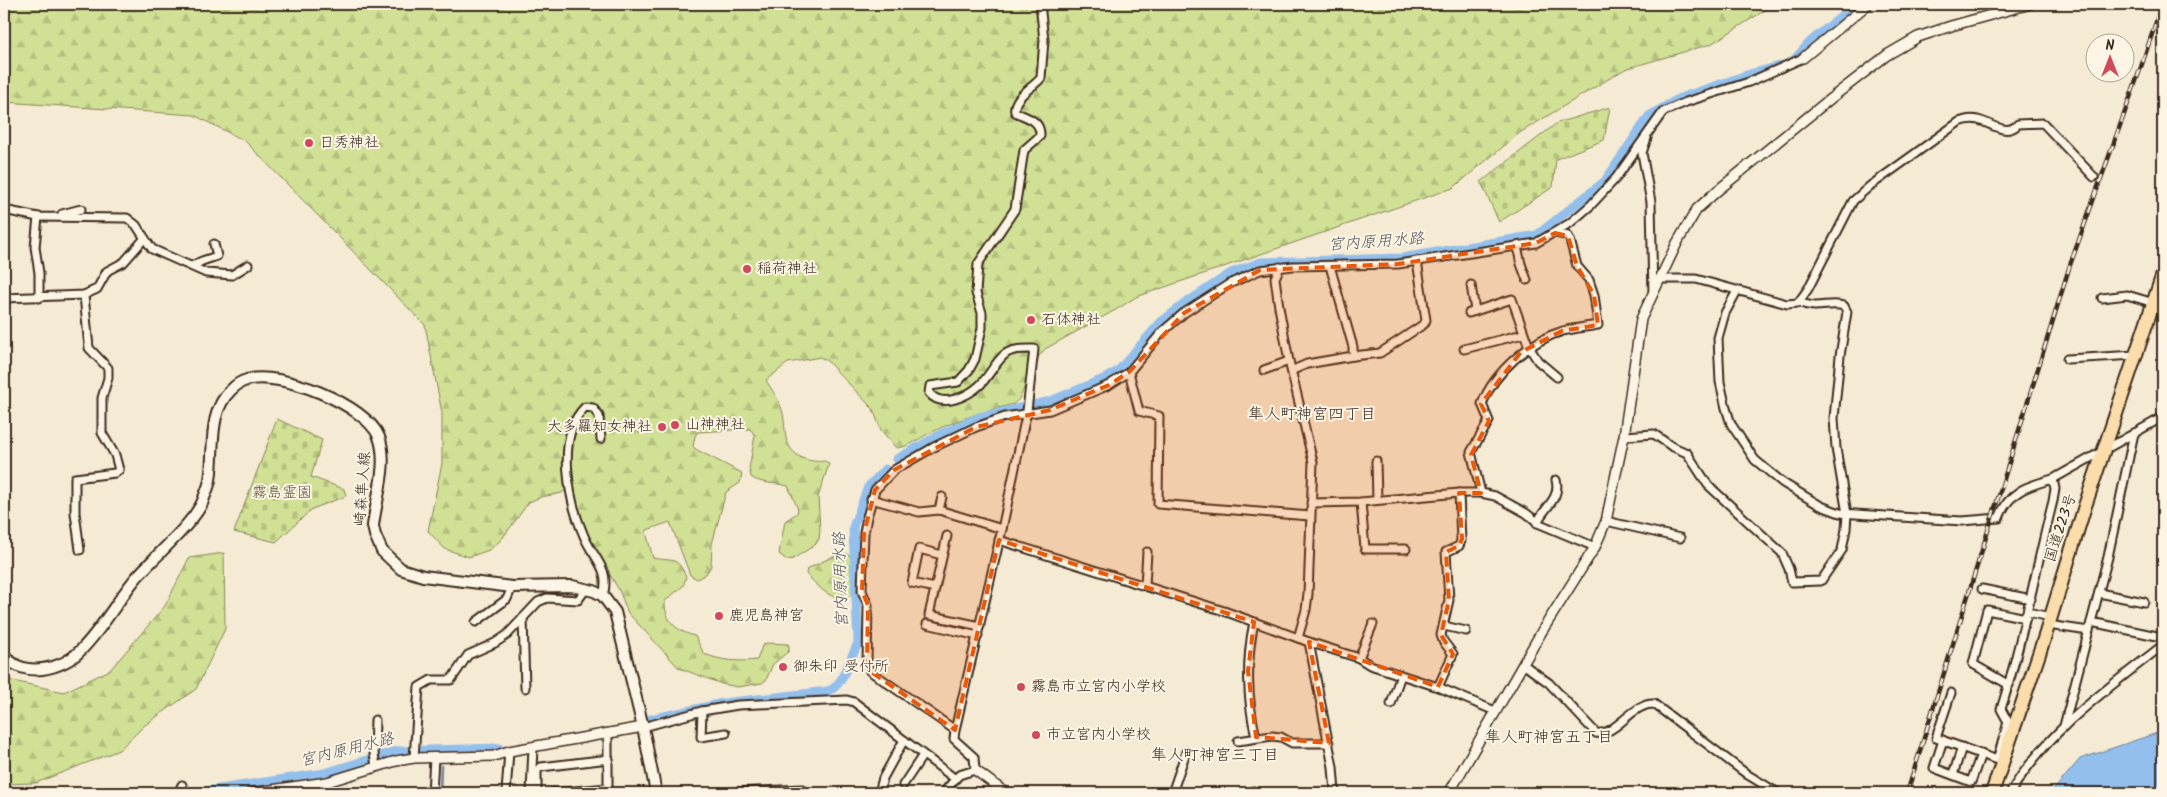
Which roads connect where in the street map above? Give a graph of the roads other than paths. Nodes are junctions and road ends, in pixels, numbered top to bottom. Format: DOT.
graph roads {
  1 [pos="1040,4"];
  2 [pos="1868,4"];
  3 [pos="2030,4"];
  4 [pos="1803,58"];
  5 [pos="1651,128"];
  6 [pos="2094,177"];
  7 [pos="81,209"];
  8 [pos="4,210"];
  9 [pos="58,216"];
  10 [pos="38,217"];
  11 [pos="1555,233"];
  12 [pos="144,239"];
  13 [pos="214,244"];
  14 [pos="1517,246"];
  15 [pos="1417,261"];
  16 [pos="248,265"];
  17 [pos="192,266"];
  18 [pos="1330,266"];
  19 [pos="1280,267"];
  20 [pos="2163,274"];
  21 [pos="1527,280"];
  22 [pos="1660,280"];
  23 [pos="1470,285"];
  24 [pos="1737,291"];
  25 [pos="1653,294"];
  26 [pos="84,295"];
  27 [pos="4,298"];
  28 [pos="39,298"];
  29 [pos="2102,298"];
  30 [pos="1800,302"];
  31 [pos="2154,303"];
  32 [pos="1524,334"];
  33 [pos="1529,348"];
  34 [pos="1464,349"];
  35 [pos="2137,355"];
  36 [pos="1353,356"];
  37 [pos="2067,359"];
  38 [pos="1289,361"];
  39 [pos="1264,370"];
  40 [pos="1293,370"];
  41 [pos="1129,372"];
  42 [pos="1557,377"];
  43 [pos="1026,413"];
  44 [pos="2163,417"];
  45 [pos="2134,433"];
  46 [pos="1624,436"];
  47 [pos="602,439"];
  48 [pos="2104,450"];
  49 [pos="1376,461"];
  50 [pos="2053,479"];
  51 [pos="1556,480"];
  52 [pos="1459,493"];
  53 [pos="1481,493"];
  54 [pos="942,496"];
  55 [pos="871,499"];
  56 [pos="1377,500"];
  57 [pos="1361,502"];
  58 [pos="1311,503"];
  59 [pos="939,510"];
  60 [pos="1847,514"];
  61 [pos="1310,516"];
  62 [pos="1606,521"];
  63 [pos="1537,523"];
  64 [pos="1002,529"];
  65 [pos="947,536"];
  66 [pos="1680,538"];
  67 [pos="999,540"];
  68 [pos="1595,547"];
  69 [pos="1406,549"];
  70 [pos="80,550"];
  71 [pos="1147,552"];
  72 [pos="942,555"];
  73 [pos="1144,585"];
  74 [pos="512,587"];
  75 [pos="935,588"];
  76 [pos="586,589"];
  77 [pos="1982,589"];
  78 [pos="2099,593"];
  79 [pos="603,596"];
  80 [pos="2031,600"];
  81 [pos="2144,602"];
  82 [pos="2027,615"];
  83 [pos="523,618"];
  84 [pos="2049,621"];
  85 [pos="476,622"];
  86 [pos="1254,622"];
  87 [pos="2091,622"];
  88 [pos="927,624"];
  89 [pos="1374,624"];
  90 [pos="980,626"];
  91 [pos="1444,626"];
  92 [pos="1466,631"];
  93 [pos="2089,632"];
  94 [pos="978,636"];
  95 [pos="2157,636"];
  96 [pos="1298,638"];
  97 [pos="1309,642"];
  98 [pos="2163,645"];
  99 [pos="4,655"];
  100 [pos="1359,658"];
  101 [pos="1523,664"];
  102 [pos="1401,675"];
  103 [pos="2009,686"];
  104 [pos="1438,687"];
  105 [pos="525,688"];
  106 [pos="1951,693"];
  107 [pos="1391,704"];
  108 [pos="1495,711"];
  109 [pos="702,712"];
  110 [pos="375,720"];
  111 [pos="2011,726"];
  112 [pos="2064,726"];
  113 [pos="643,727"];
  114 [pos="955,730"];
  115 [pos="608,733"];
  116 [pos="726,733"];
  117 [pos="1256,737"];
  118 [pos="904,740"];
  119 [pos="1943,740"];
  120 [pos="1238,741"];
  121 [pos="1328,743"];
  122 [pos="532,747"];
  123 [pos="1962,747"];
  124 [pos="509,751"];
  125 [pos="1186,752"];
  126 [pos="414,753"];
  127 [pos="1981,754"];
  128 [pos="923,755"];
  129 [pos="434,758"];
  130 [pos="609,759"];
  131 [pos="376,764"];
  132 [pos="975,770"];
  133 [pos="1953,775"];
  134 [pos="954,778"];
  135 [pos="182,785"];
  136 [pos="903,785"];
  137 [pos="297,790"];
  138 [pos="178,793"];
  139 [pos="250,793"];
  140 [pos="432,793"];
  141 [pos="506,793"];
  142 [pos="531,793"];
  143 [pos="538,793"];
  144 [pos="552,793"];
  145 [pos="656,793"];
  146 [pos="719,793"];
  147 [pos="802,793"];
  148 [pos="879,793"];
  149 [pos="943,793"];
  150 [pos="1006,793"];
  151 [pos="1172,793"];
  152 [pos="1335,793"];
  153 [pos="1449,793"];
  154 [pos="1778,793"];
  155 [pos="1992,793"];
  156 [pos="2010,793"];
  1 -- 43 [label="street"];
  2 -- 4 [label="street"];
  3 -- 22 [label="street"];
  4 -- 5 [label="street"];
  5 -- 11 [label="street"];
  5 -- 25 [label="street"];
  6 -- 30 [label="street"];
  7 -- 9 [label="street"];
  8 -- 10 [label="street"];
  9 -- 10 [label="street"];
  9 -- 12 [label="street"];
  10 -- 28 [label="street"];
  11 -- 14 [label="street"];
  11 -- 33 [label="street"];
  12 -- 17 [label="street"];
  12 -- 26 [label="street"];
  13 -- 17 [label="street"];
  14 -- 15 [label="street"];
  14 -- 21 [label="street"];
  15 -- 18 [label="street"];
  15 -- 36 [label="street"];
  16 -- 17 [label="street"];
  18 -- 19 [label="street"];
  18 -- 36 [label="street"];
  19 -- 38 [label="street"];
  19 -- 41 [label="street"];
  20 -- 31 [label="highway, 国道223号"];
  22 -- 24 [label="street"];
  22 -- 25 [label="street"];
  23 -- 32 [label="street"];
  24 -- 30 [label="street"];
  24 -- 60 [label="street"];
  25 -- 46 [label="street"];
  26 -- 28 [label="street"];
  26 -- 70 [label="street"];
  27 -- 28 [label="street"];
  29 -- 31 [label="street"];
  30 -- 60 [label="street"];
  31 -- 35 [label="highway, 国道223号"];
  32 -- 33 [label="street"];
  32 -- 34 [label="street"];
  33 -- 42 [label="street"];
  33 -- 53 [label="street"];
  35 -- 37 [label="street"];
  35 -- 48 [label="highway, 国道223号"];
  36 -- 40 [label="street"];
  38 -- 39 [label="street"];
  38 -- 40 [label="street"];
  40 -- 58 [label="street"];
  41 -- 43 [label="street"];
  41 -- 61 [label="street"];
  43 -- 55 [label="street"];
  43 -- 64 [label="street"];
  44 -- 45 [label="street"];
  45 -- 48 [label="street"];
  45 -- 78 [label="street"];
  46 -- 60 [label="street"];
  46 -- 62 [label="street"];
  47 -- 79 [label="street"];
  48 -- 50 [label="street"];
  48 -- 84 [label="highway, 国道223号"];
  49 -- 56 [label="street"];
  50 -- 60 [label="street"];
  50 -- 80 [label="street"];
  51 -- 63 [label="street"];
  52 -- 53 [label="street"];
  52 -- 56 [label="street"];
  52 -- 91 [label="street"];
  53 -- 63 [label="street"];
  54 -- 59 [label="street"];
  55 -- 59 [label="street"];
  55 -- 114 [label="street"];
  56 -- 57 [label="street"];
  57 -- 58 [label="street"];
  57 -- 69 [label="street"];
  58 -- 61 [label="street"];
  59 -- 64 [label="street"];
  61 -- 96 [label="street"];
  62 -- 66 [label="street"];
  62 -- 68 [label="street"];
  63 -- 68 [label="street"];
  64 -- 67 [label="street"];
  65 -- 72 [label="street"];
  67 -- 73 [label="street"];
  67 -- 90 [label="street"];
  68 -- 101 [label="street"];
  71 -- 73 [label="street"];
  72 -- 75 [label="street"];
  72 -- 75 [label="street"];
  73 -- 86 [label="street"];
  74 -- 76 [label="main road, 崎森隼人線"];
  74 -- 85 [label="street"];
  74 -- 99 [label="main road, 崎森隼人線"];
  75 -- 90 [label="street"];
  76 -- 79 [label="main road, 崎森隼人線"];
  76 -- 83 [label="street"];
  77 -- 80 [label="street"];
  78 -- 81 [label="street"];
  78 -- 87 [label="street"];
  79 -- 113 [label="main road"];
  80 -- 82 [label="street"];
  82 -- 84 [label="street"];
  82 -- 103 [label="street"];
  82 -- 103 [label="street"];
  83 -- 105 [label="street"];
  83 -- 126 [label="street"];
  84 -- 93 [label="street"];
  84 -- 111 [label="highway, 国道223号"];
  86 -- 96 [label="street"];
  86 -- 117 [label="street"];
  87 -- 93 [label="street"];
  87 -- 95 [label="street"];
  88 -- 94 [label="street"];
  89 -- 100 [label="street"];
  90 -- 94 [label="street"];
  91 -- 92 [label="street"];
  91 -- 104 [label="street"];
  93 -- 112 [label="street"];
  94 -- 114 [label="street"];
  96 -- 97 [label="street"];
  97 -- 100 [label="street"];
  97 -- 121 [label="street"];
  98 -- 112 [label="street"];
  100 -- 102 [label="street"];
  101 -- 108 [label="street"];
  101 -- 154 [label="street"];
  102 -- 104 [label="street"];
  102 -- 107 [label="street"];
  103 -- 111 [label="street"];
  104 -- 108 [label="street"];
  106 -- 119 [label="street"];
  108 -- 153 [label="street"];
  109 -- 113 [label="street"];
  109 -- 116 [label="street"];
  109 -- 118 [label="street"];
  110 -- 131 [label="street"];
  111 -- 127 [label="street"];
  111 -- 155 [label="highway, 国道223号"];
  112 -- 156 [label="street"];
  113 -- 115 [label="street"];
  113 -- 145 [label="main road"];
  114 -- 132 [label="street"];
  115 -- 122 [label="street"];
  115 -- 130 [label="street"];
  117 -- 120 [label="street"];
  117 -- 121 [label="street"];
  118 -- 128 [label="street"];
  118 -- 148 [label="street"];
  119 -- 123 [label="street"];
  119 -- 133 [label="street"];
  121 -- 152 [label="street"];
  122 -- 124 [label="street"];
  122 -- 142 [label="street"];
  123 -- 127 [label="street"];
  123 -- 133 [label="street"];
  124 -- 129 [label="street"];
  124 -- 141 [label="street"];
  125 -- 151 [label="street"];
  126 -- 129 [label="street"];
  126 -- 131 [label="street"];
  127 -- 133 [label="street"];
  128 -- 134 [label="street"];
  128 -- 136 [label="street"];
  129 -- 140 [label="street"];
  130 -- 143 [label="street"];
  130 -- 144 [label="street"];
  131 -- 137 [label="street"];
  132 -- 134 [label="street"];
  132 -- 150 [label="street"];
  134 -- 149 [label="street"];
  135 -- 138 [label="street"];
  137 -- 139 [label="street"];
  146 -- 147 [label="street"];
}
